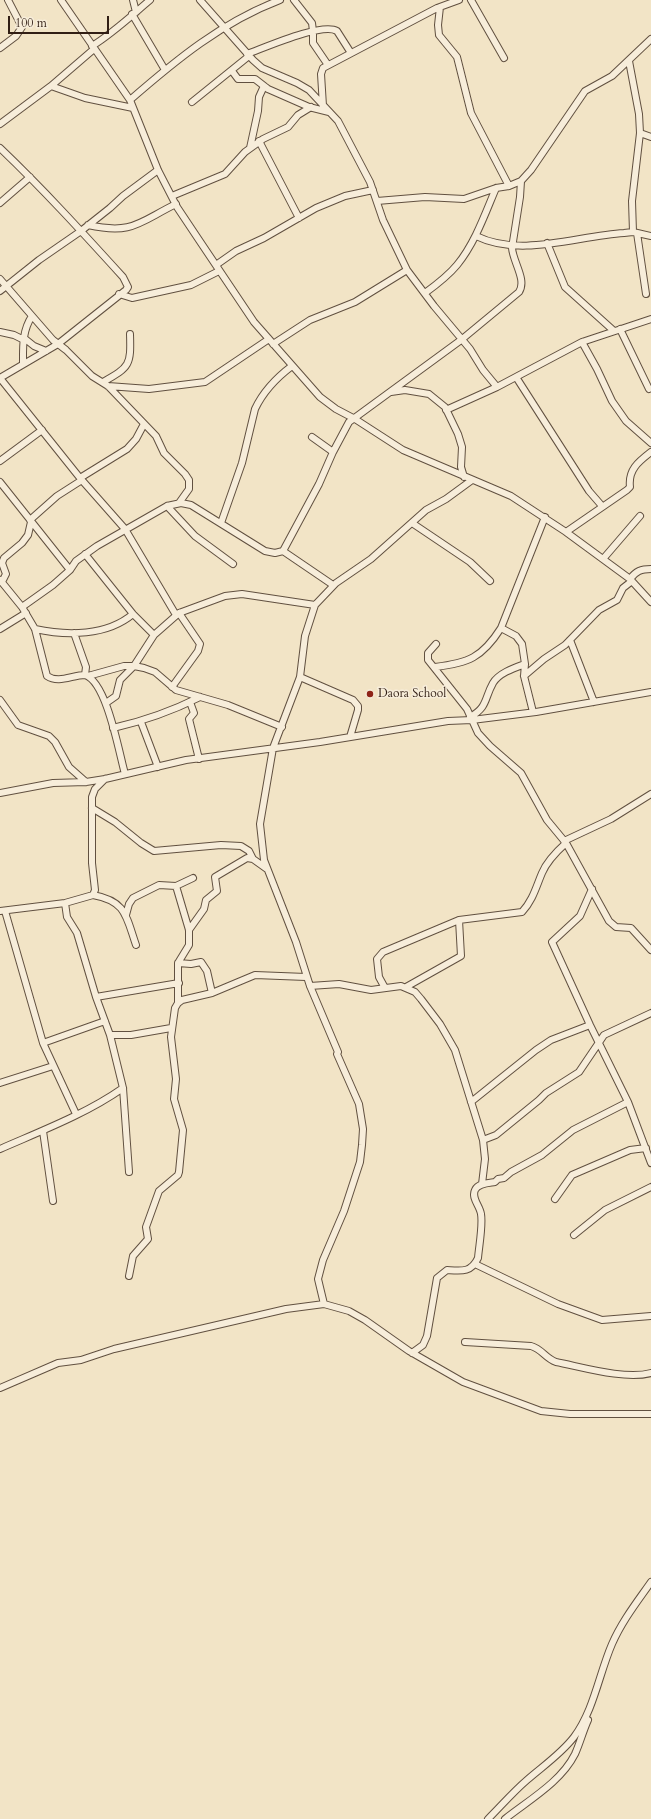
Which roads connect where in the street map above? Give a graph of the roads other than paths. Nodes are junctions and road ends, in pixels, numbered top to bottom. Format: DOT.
graph roads {
  1 [pos="8,0"];
  2 [pos="61,0"];
  3 [pos="133,0"];
  4 [pos="150,0"];
  5 [pos="200,0"];
  6 [pos="280,0"];
  7 [pos="294,0"];
  8 [pos="460,0"];
  9 [pos="471,0"];
  10 [pos="440,7"];
  11 [pos="134,13"];
  12 [pos="224,26"];
  13 [pos="313,31"];
  14 [pos="651,39"];
  15 [pos="0,48"];
  16 [pos="93,48"];
  17 [pos="351,53"];
  18 [pos="248,55"];
  19 [pos="504,58"];
  20 [pos="629,61"];
  21 [pos="328,65"];
  22 [pos="165,70"];
  23 [pos="232,70"];
  24 [pos="51,86"];
  25 [pos="264,86"];
  26 [pos="130,100"];
  27 [pos="192,102"];
  28 [pos="323,106"];
  29 [pos="310,107"];
  30 [pos="133,108"];
  31 [pos="330,112"];
  32 [pos="0,124"];
  33 [pos="640,133"];
  34 [pos="651,137"];
  35 [pos="259,141"];
  36 [pos="0,148"];
  37 [pos="250,148"];
  38 [pos="158,170"];
  39 [pos="30,177"];
  40 [pos="520,181"];
  41 [pos="509,186"];
  42 [pos="496,188"];
  43 [pos="372,190"];
  44 [pos="172,196"];
  45 [pos="376,201"];
  46 [pos="0,203"];
  47 [pos="176,204"];
  48 [pos="298,218"];
  49 [pos="88,225"];
  50 [pos="81,231"];
  51 [pos="635,233"];
  52 [pos="476,236"];
  53 [pos="651,236"];
  54 [pos="548,243"];
  55 [pos="513,244"];
  56 [pos="217,268"];
  57 [pos="407,270"];
  58 [pos="0,279"];
  59 [pos="6,286"];
  60 [pos="0,291"];
  61 [pos="424,293"];
  62 [pos="119,294"];
  63 [pos="646,294"];
  64 [pos="32,316"];
  65 [pos="650,321"];
  66 [pos="617,330"];
  67 [pos="0,332"];
  68 [pos="130,334"];
  69 [pos="24,339"];
  70 [pos="461,340"];
  71 [pos="271,342"];
  72 [pos="582,342"];
  73 [pos="58,344"];
  74 [pos="46,351"];
  75 [pos="23,364"];
  76 [pos="292,366"];
  77 [pos="0,378"];
  78 [pos="516,378"];
  79 [pos="105,384"];
  80 [pos="497,387"];
  81 [pos="649,389"];
  82 [pos="388,393"];
  83 [pos="446,410"];
  84 [pos="355,419"];
  85 [pos="144,424"];
  86 [pos="42,430"];
  87 [pos="312,437"];
  88 [pos="651,442"];
  89 [pos="333,452"];
  90 [pos="651,452"];
  91 [pos="0,461"];
  92 [pos="464,477"];
  93 [pos="81,479"];
  94 [pos="472,480"];
  95 [pos="0,482"];
  96 [pos="179,503"];
  97 [pos="167,506"];
  98 [pos="602,506"];
  99 [pos="640,516"];
  100 [pos="545,517"];
  101 [pos="30,521"];
  102 [pos="221,523"];
  103 [pos="412,523"];
  104 [pos="126,529"];
  105 [pos="566,532"];
  106 [pos="283,551"];
  107 [pos="85,554"];
  108 [pos="603,559"];
  109 [pos="232,564"];
  110 [pos="651,569"];
  111 [pos="70,570"];
  112 [pos="631,580"];
  113 [pos="1,581"];
  114 [pos="490,581"];
  115 [pos="333,586"];
  116 [pos="651,602"];
  117 [pos="315,605"];
  118 [pos="22,607"];
  119 [pos="26,613"];
  120 [pos="133,614"];
  121 [pos="177,614"];
  122 [pos="501,628"];
  123 [pos="0,629"];
  124 [pos="35,629"];
  125 [pos="74,633"];
  126 [pos="154,634"];
  127 [pos="570,640"];
  128 [pos="436,644"];
  129 [pos="525,664"];
  130 [pos="134,666"];
  131 [pos="435,667"];
  132 [pos="87,675"];
  133 [pos="524,676"];
  134 [pos="300,677"];
  135 [pos="172,687"];
  136 [pos="651,692"];
  137 [pos="200,697"];
  138 [pos="0,700"];
  139 [pos="106,702"];
  140 [pos="190,702"];
  141 [pos="594,702"];
  142 [pos="532,712"];
  143 [pos="471,718"];
  144 [pos="141,722"];
  145 [pos="282,727"];
  146 [pos="113,728"];
  147 [pos="350,737"];
  148 [pos="274,748"];
  149 [pos="199,758"];
  150 [pos="158,767"];
  151 [pos="125,774"];
  152 [pos="105,778"];
  153 [pos="86,782"];
  154 [pos="0,793"];
  155 [pos="651,794"];
  156 [pos="92,808"];
  157 [pos="565,842"];
  158 [pos="253,859"];
  159 [pos="267,869"];
  160 [pos="193,878"];
  161 [pos="176,886"];
  162 [pos="592,889"];
  163 [pos="93,895"];
  164 [pos="65,903"];
  165 [pos="3,911"];
  166 [pos="126,915"];
  167 [pos="459,920"];
  168 [pos="189,930"];
  169 [pos="136,945"];
  170 [pos="651,950"];
  171 [pos="178,964"];
  172 [pos="306,977"];
  173 [pos="179,983"];
  174 [pos="310,986"];
  175 [pos="406,987"];
  176 [pos="385,988"];
  177 [pos="212,993"];
  178 [pos="96,997"];
  179 [pos="178,1003"];
  180 [pos="651,1013"];
  181 [pos="105,1021"];
  182 [pos="590,1025"];
  183 [pos="171,1028"];
  184 [pos="110,1035"];
  185 [pos="43,1043"];
  186 [pos="599,1043"];
  187 [pos="53,1066"];
  188 [pos="0,1083"];
  189 [pos="123,1088"];
  190 [pos="471,1102"];
  191 [pos="628,1102"];
  192 [pos="76,1114"];
  193 [pos="43,1131"];
  194 [pos="483,1140"];
  195 [pos="646,1148"];
  196 [pos="0,1149"];
  197 [pos="651,1161"];
  198 [pos="129,1172"];
  199 [pos="482,1184"];
  200 [pos="651,1187"];
  201 [pos="555,1199"];
  202 [pos="53,1201"];
  203 [pos="574,1235"];
  204 [pos="475,1264"];
  205 [pos="129,1276"];
  206 [pos="324,1304"];
  207 [pos="651,1316"];
  208 [pos="465,1342"];
  209 [pos="412,1353"];
  210 [pos="651,1373"];
  211 [pos="0,1388"];
  212 [pos="651,1414"];
  213 [pos="651,1582"];
  214 [pos="651,1586"];
  215 [pos="488,1819"];
  216 [pos="505,1819"];
  1 -- 15 [label="street"];
  2 -- 16 [label="street"];
  3 -- 11 [label="street"];
  4 -- 11 [label="street"];
  5 -- 12 [label="street"];
  6 -- 12 [label="street"];
  7 -- 13 [label="street"];
  8 -- 10 [label="street"];
  9 -- 19 [label="street"];
  10 -- 17 [label="street"];
  10 -- 41 [label="street"];
  11 -- 16 [label="street"];
  11 -- 22 [label="street"];
  12 -- 18 [label="street"];
  12 -- 22 [label="street"];
  13 -- 17 [label="street"];
  13 -- 18 [label="street"];
  13 -- 21 [label="street"];
  14 -- 20 [label="street"];
  16 -- 24 [label="street"];
  16 -- 26 [label="street"];
  17 -- 21 [label="street"];
  18 -- 23 [label="street"];
  18 -- 28 [label="street"];
  20 -- 33 [label="street"];
  20 -- 40 [label="street"];
  21 -- 28 [label="street"];
  22 -- 26 [label="street"];
  23 -- 25 [label="street"];
  23 -- 27 [label="street"];
  24 -- 30 [label="street"];
  24 -- 32 [label="street"];
  25 -- 29 [label="street"];
  25 -- 37 [label="street"];
  26 -- 30 [label="street"];
  28 -- 31 [label="street"];
  29 -- 31 [label="street"];
  29 -- 35 [label="street"];
  30 -- 38 [label="street"];
  31 -- 43 [label="street"];
  33 -- 34 [label="street"];
  33 -- 51 [label="street"];
  35 -- 37 [label="street"];
  35 -- 48 [label="street"];
  36 -- 39 [label="street"];
  37 -- 44 [label="street"];
  38 -- 44 [label="street"];
  38 -- 49 [label="street"];
  39 -- 46 [label="street"];
  39 -- 50 [label="street"];
  40 -- 41 [label="street"];
  40 -- 55 [label="street"];
  41 -- 42 [label="street"];
  42 -- 45 [label="street"];
  42 -- 52 [label="street"];
  43 -- 45 [label="street"];
  43 -- 48 [label="street"];
  44 -- 47 [label="street"];
  45 -- 57 [label="street"];
  47 -- 49 [label="street"];
  47 -- 56 [label="street"];
  48 -- 56 [label="street"];
  49 -- 50 [label="street"];
  50 -- 59 [label="street"];
  50 -- 62 [label="street"];
  51 -- 53 [label="street"];
  51 -- 54 [label="street"];
  51 -- 63 [label="street"];
  52 -- 55 [label="street"];
  52 -- 61 [label="street"];
  54 -- 55 [label="street"];
  54 -- 66 [label="street"];
  55 -- 70 [label="street"];
  56 -- 62 [label="street"];
  56 -- 71 [label="street"];
  57 -- 61 [label="street"];
  57 -- 71 [label="street"];
  58 -- 59 [label="street"];
  59 -- 60 [label="street"];
  59 -- 64 [label="street"];
  61 -- 70 [label="street"];
  62 -- 73 [label="street"];
  64 -- 69 [label="street"];
  64 -- 73 [label="street"];
  65 -- 66 [label="street"];
  66 -- 72 [label="street"];
  66 -- 81 [label="street"];
  67 -- 69 [label="street"];
  68 -- 79 [label="street"];
  69 -- 74 [label="street"];
  69 -- 75 [label="street"];
  70 -- 80 [label="street"];
  70 -- 82 [label="street"];
  71 -- 76 [label="street"];
  71 -- 79 [label="street"];
  72 -- 78 [label="street"];
  72 -- 88 [label="street"];
  73 -- 74 [label="street"];
  73 -- 79 [label="street"];
  74 -- 75 [label="street"];
  75 -- 77 [label="street"];
  76 -- 84 [label="street"];
  76 -- 102 [label="street"];
  77 -- 86 [label="street"];
  78 -- 80 [label="street"];
  78 -- 98 [label="street"];
  79 -- 85 [label="street"];
  80 -- 83 [label="street"];
  82 -- 83 [label="street"];
  82 -- 84 [label="street"];
  83 -- 92 [label="street"];
  84 -- 89 [label="street"];
  84 -- 92 [label="street"];
  85 -- 93 [label="street"];
  85 -- 96 [label="street"];
  86 -- 91 [label="street"];
  86 -- 93 [label="street"];
  87 -- 89 [label="street"];
  89 -- 106 [label="street"];
  90 -- 98 [label="street"];
  92 -- 94 [label="street"];
  93 -- 101 [label="street"];
  93 -- 104 [label="street"];
  94 -- 100 [label="street"];
  94 -- 103 [label="street"];
  95 -- 101 [label="street"];
  96 -- 97 [label="street"];
  96 -- 102 [label="street"];
  97 -- 104 [label="street"];
  97 -- 109 [label="street"];
  98 -- 105 [label="street"];
  99 -- 108 [label="street"];
  100 -- 105 [label="street"];
  100 -- 122 [label="street"];
  101 -- 111 [label="street"];
  101 -- 113 [label="street"];
  102 -- 106 [label="street"];
  103 -- 114 [label="street"];
  103 -- 115 [label="street"];
  104 -- 107 [label="street"];
  104 -- 121 [label="street"];
  105 -- 108 [label="street"];
  106 -- 115 [label="street"];
  107 -- 111 [label="street"];
  107 -- 120 [label="street"];
  108 -- 112 [label="street"];
  110 -- 112 [label="street"];
  111 -- 118 [label="street"];
  112 -- 116 [label="street"];
  112 -- 127 [label="street"];
  113 -- 118 [label="street"];
  115 -- 117 [label="street"];
  117 -- 121 [label="street"];
  117 -- 134 [label="street"];
  118 -- 119 [label="street"];
  119 -- 123 [label="street"];
  119 -- 124 [label="street"];
  120 -- 125 [label="street"];
  120 -- 126 [label="street"];
  121 -- 126 [label="street"];
  121 -- 135 [label="street"];
  122 -- 129 [label="street"];
  122 -- 131 [label="street"];
  124 -- 125 [label="street"];
  124 -- 132 [label="street"];
  125 -- 132 [label="street"];
  126 -- 130 [label="street"];
  127 -- 133 [label="street"];
  127 -- 141 [label="street"];
  128 -- 131 [label="street"];
  129 -- 133 [label="street"];
  129 -- 143 [label="street"];
  130 -- 132 [label="street"];
  130 -- 135 [label="street"];
  130 -- 139 [label="street"];
  131 -- 143 [label="street"];
  132 -- 139 [label="street"];
  133 -- 142 [label="street"];
  134 -- 145 [label="street"];
  134 -- 147 [label="street"];
  135 -- 137 [label="street"];
  136 -- 141 [label="street"];
  137 -- 140 [label="street"];
  137 -- 145 [label="street"];
  138 -- 153 [label="street"];
  139 -- 146 [label="street"];
  140 -- 144 [label="street"];
  140 -- 149 [label="street"];
  141 -- 142 [label="street"];
  142 -- 143 [label="street"];
  143 -- 147 [label="street"];
  143 -- 157 [label="street"];
  144 -- 146 [label="street"];
  144 -- 150 [label="street"];
  145 -- 148 [label="street"];
  146 -- 151 [label="street"];
  147 -- 148 [label="street"];
  148 -- 149 [label="street"];
  148 -- 159 [label="street"];
  149 -- 150 [label="street"];
  150 -- 151 [label="street"];
  151 -- 152 [label="street"];
  152 -- 153 [label="street"];
  152 -- 156 [label="street"];
  153 -- 154 [label="street"];
  155 -- 157 [label="street"];
  156 -- 158 [label="street"];
  156 -- 163 [label="street"];
  157 -- 162 [label="street"];
  157 -- 167 [label="street"];
  158 -- 159 [label="street"];
  158 -- 168 [label="street"];
  159 -- 172 [label="street"];
  160 -- 161 [label="street"];
  161 -- 166 [label="street"];
  161 -- 168 [label="street"];
  162 -- 170 [label="street"];
  162 -- 182 [label="street"];
  163 -- 164 [label="street"];
  163 -- 166 [label="street"];
  164 -- 165 [label="street"];
  164 -- 178 [label="street"];
  165 -- 185 [label="street"];
  166 -- 169 [label="street"];
  167 -- 175 [label="street"];
  167 -- 176 [label="street"];
  168 -- 171 [label="street"];
  171 -- 173 [label="street"];
  171 -- 177 [label="street"];
  172 -- 174 [label="street"];
  172 -- 177 [label="street"];
  173 -- 178 [label="street"];
  173 -- 179 [label="street"];
  174 -- 176 [label="street"];
  174 -- 206 [label="street"];
  175 -- 176 [label="street"];
  175 -- 190 [label="street"];
  177 -- 179 [label="street"];
  178 -- 181 [label="street"];
  179 -- 183 [label="street"];
  180 -- 186 [label="street"];
  181 -- 184 [label="street"];
  181 -- 185 [label="street"];
  182 -- 186 [label="street"];
  182 -- 190 [label="street"];
  183 -- 184 [label="street"];
  183 -- 205 [label="street"];
  184 -- 189 [label="street"];
  185 -- 187 [label="street"];
  186 -- 191 [label="street"];
  186 -- 194 [label="street"];
  187 -- 188 [label="street"];
  187 -- 192 [label="street"];
  189 -- 192 [label="street"];
  189 -- 198 [label="street"];
  190 -- 194 [label="street"];
  191 -- 195 [label="street"];
  191 -- 199 [label="street"];
  192 -- 193 [label="street"];
  193 -- 196 [label="street"];
  193 -- 202 [label="street"];
  194 -- 199 [label="street"];
  195 -- 197 [label="street"];
  195 -- 201 [label="street"];
  199 -- 204 [label="street"];
  200 -- 203 [label="street"];
  204 -- 207 [label="street"];
  204 -- 209 [label="street"];
  206 -- 209 [label="street"];
  206 -- 211 [label="street"];
  208 -- 210 [label="street"];
  209 -- 212 [label="street"];
  213 -- 215 [label="street"];
  214 -- 216 [label="street"];
}
